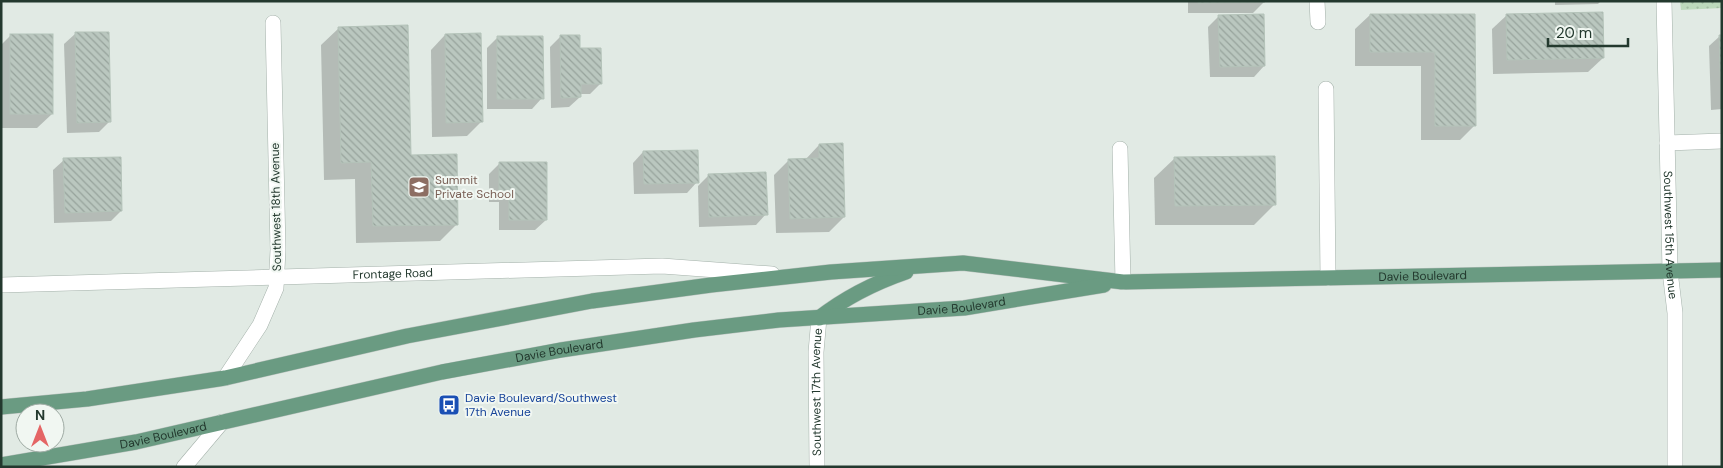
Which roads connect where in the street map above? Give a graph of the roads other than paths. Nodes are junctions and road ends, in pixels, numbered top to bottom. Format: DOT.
graph roads {
  1 [pos="1317,1"];
  2 [pos="1664,1"];
  3 [pos="1318,22"];
  4 [pos="273,23"];
  5 [pos="1326,89"];
  6 [pos="1722,141"];
  7 [pos="1667,143"];
  8 [pos="1120,149"];
  9 [pos="924,265"];
  10 [pos="1722,270"];
  11 [pos="1670,271"];
  12 [pos="786,275"];
  13 [pos="1328,278"];
  14 [pos="277,279"];
  15 [pos="1123,282"];
  16 [pos="1,285"];
  17 [pos="820,318"];
  18 [pos="225,378"];
  19 [pos="1,407"];
  20 [pos="222,422"];
  21 [pos="1,465"];
  22 [pos="184,467"];
  23 [pos="817,467"];
  24 [pos="1675,467"];
  1 -- 3 [label="street"];
  2 -- 7 [label="street, Southwest 15th Avenue"];
  4 -- 14 [label="street, Southwest 18th Avenue"];
  5 -- 13 [label="street"];
  6 -- 7 [label="street"];
  7 -- 11 [label="street, Southwest 15th Avenue"];
  8 -- 15 [label="street"];
  9 -- 12 [label="main road, Davie Boulevard"];
  9 -- 15 [label="main road, Davie Boulevard"];
  9 -- 17 [label="main road"];
  10 -- 11 [label="main road, Davie Boulevard"];
  11 -- 13 [label="main road, Davie Boulevard"];
  11 -- 24 [label="street, Southwest 15th Avenue"];
  12 -- 14 [label="street, Frontage Road"];
  12 -- 18 [label="main road, Davie Boulevard"];
  13 -- 15 [label="main road, Davie Boulevard"];
  14 -- 16 [label="street, Frontage Road"];
  14 -- 18 [label="street, Southwest 18th Avenue"];
  15 -- 17 [label="main road, Davie Boulevard"];
  17 -- 20 [label="main road, Davie Boulevard"];
  17 -- 23 [label="street, Southwest 17th Avenue"];
  18 -- 19 [label="main road, Davie Boulevard"];
  20 -- 21 [label="main road, Davie Boulevard"];
  20 -- 22 [label="street"];
}
